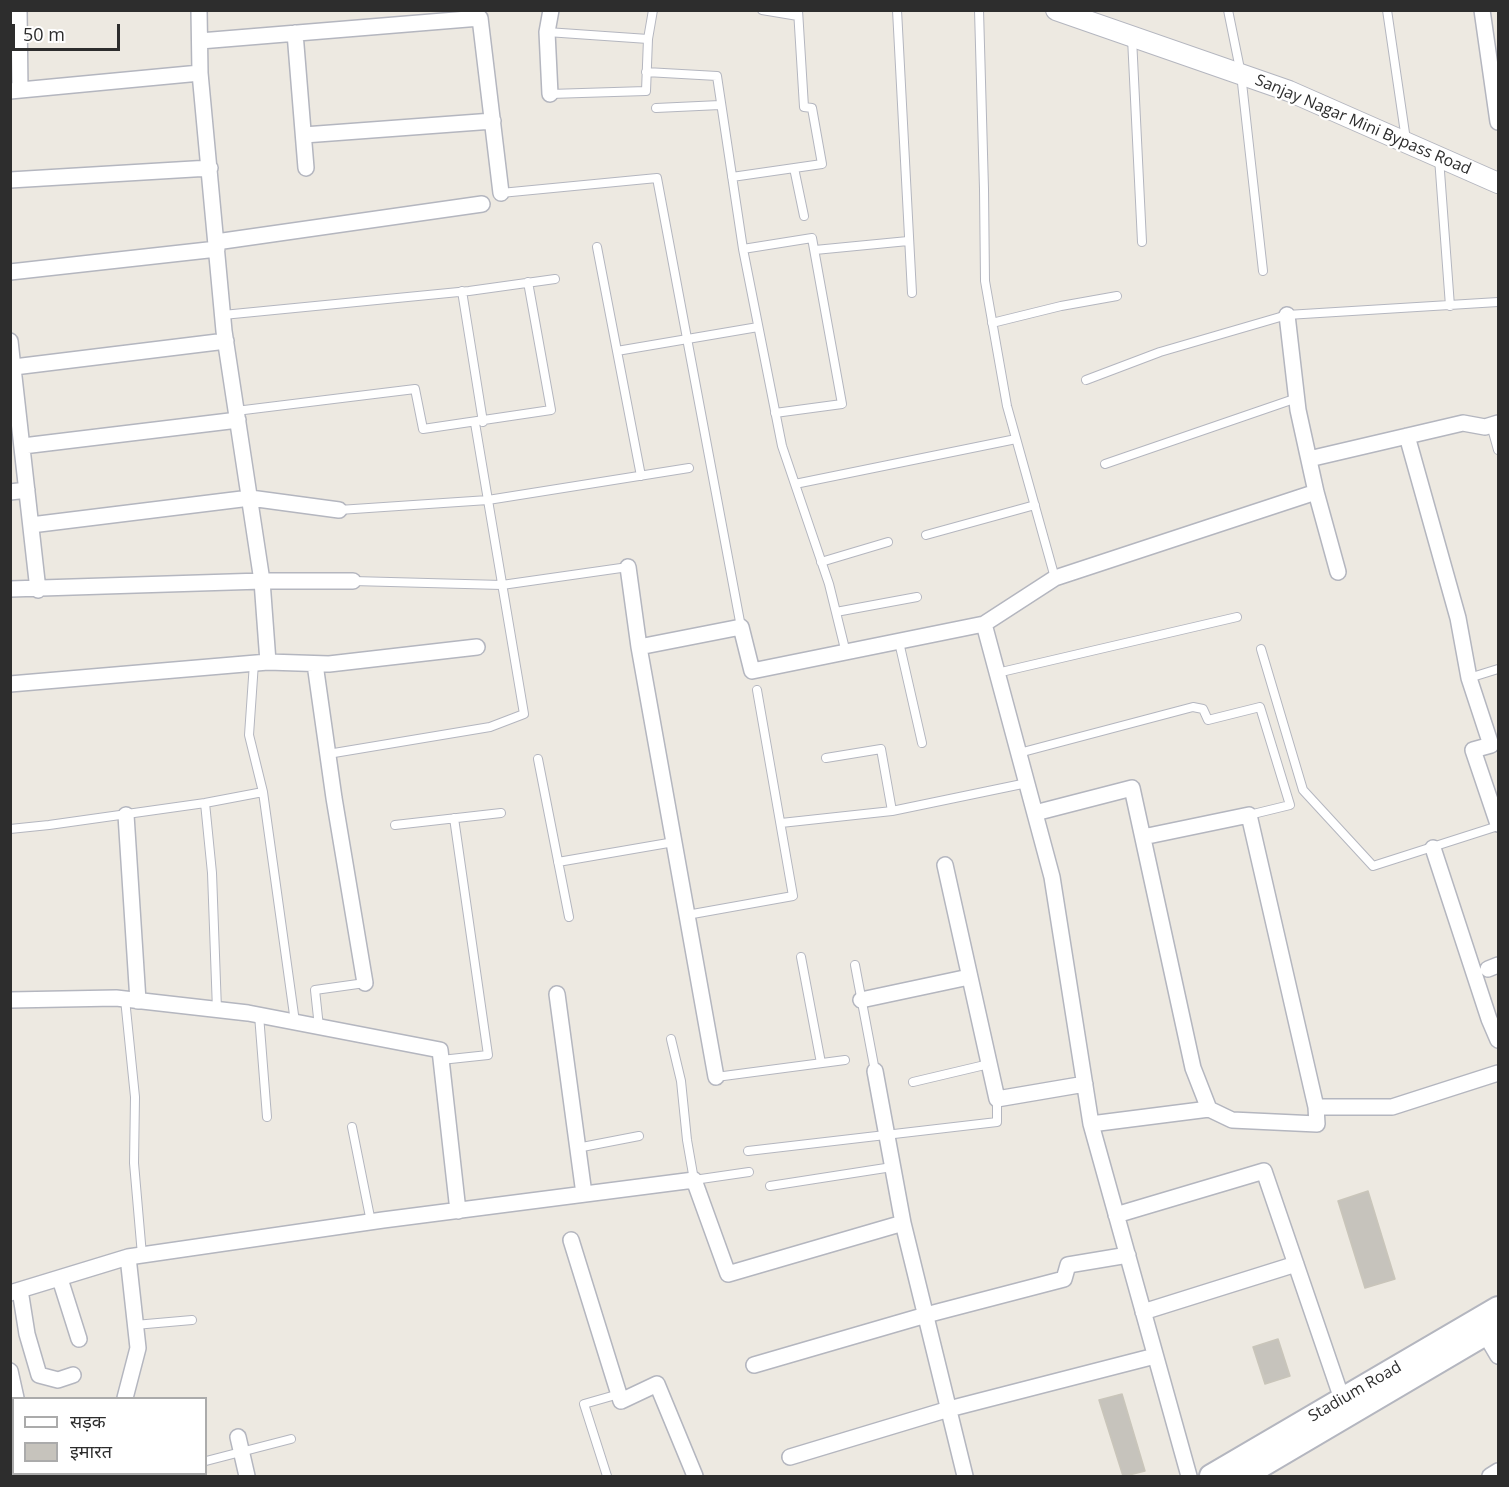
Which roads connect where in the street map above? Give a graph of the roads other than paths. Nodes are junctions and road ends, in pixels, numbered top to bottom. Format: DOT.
graph roads {
  1 [pos="19,10"];
  2 [pos="199,10"];
  3 [pos="551,10"];
  4 [pos="652,10"];
  5 [pos="762,10"];
  6 [pos="897,10"];
  7 [pos="979,10"];
  8 [pos="1056,10"];
  9 [pos="1228,10"];
  10 [pos="1386,10"];
  11 [pos="1482,10"];
  12 [pos="798,13"];
  13 [pos="1095,17"];
  14 [pos="547,32"];
  15 [pos="295,33"];
  16 [pos="1131,37"];
  17 [pos="648,39"];
  18 [pos="200,41"];
  19 [pos="646,72"];
  20 [pos="200,73"];
  21 [pos="1241,74"];
  22 [pos="15,91"];
  23 [pos="550,94"];
  24 [pos="720,105"];
  25 [pos="656,108"];
  26 [pos="493,121"];
  27 [pos="1498,122"];
  28 [pos="303,135"];
  29 [pos="1407,142"];
  30 [pos="1439,157"];
  31 [pos="210,168"];
  32 [pos="306,168"];
  33 [pos="794,168"];
  34 [pos="732,177"];
  35 [pos="10,180"];
  36 [pos="1498,183"];
  37 [pos="501,193"];
  38 [pos="482,204"];
  39 [pos="804,216"];
  40 [pos="908,241"];
  41 [pos="1142,242"];
  42 [pos="217,246"];
  43 [pos="597,247"];
  44 [pos="743,249"];
  45 [pos="815,250"];
  46 [pos="1263,271"];
  47 [pos="10,272"];
  48 [pos="555,279"];
  49 [pos="528,282"];
  50 [pos="462,291"];
  51 [pos="912,293"];
  52 [pos="1117,296"];
  53 [pos="1498,302"];
  54 [pos="1450,306"];
  55 [pos="223,315"];
  56 [pos="1287,315"];
  57 [pos="992,323"];
  58 [pos="758,327"];
  59 [pos="687,339"];
  60 [pos="10,341"];
  61 [pos="226,341"];
  62 [pos="617,351"];
  63 [pos="14,367"];
  64 [pos="1086,380"];
  65 [pos="1297,398"];
  66 [pos="775,413"];
  67 [pos="237,415"];
  68 [pos="479,422"];
  69 [pos="1495,424"];
  70 [pos="1407,436"];
  71 [pos="1016,439"];
  72 [pos="23,446"];
  73 [pos="1498,450"];
  74 [pos="1309,459"];
  75 [pos="1105,464"];
  76 [pos="689,468"];
  77 [pos="641,476"];
  78 [pos="795,484"];
  79 [pos="27,490"];
  80 [pos="10,492"];
  81 [pos="1316,492"];
  82 [pos="250,498"];
  83 [pos="488,500"];
  84 [pos="1035,505"];
  85 [pos="339,510"];
  86 [pos="31,525"];
  87 [pos="926,535"];
  88 [pos="888,542"];
  89 [pos="821,562"];
  90 [pos="628,567"];
  91 [pos="1338,572"];
  92 [pos="1055,579"];
  93 [pos="262,581"];
  94 [pos="353,581"];
  95 [pos="502,585"];
  96 [pos="10,590"];
  97 [pos="38,590"];
  98 [pos="917,597"];
  99 [pos="836,612"];
  100 [pos="1237,617"];
  101 [pos="984,624"];
  102 [pos="741,627"];
  103 [pos="899,642"];
  104 [pos="477,647"];
  105 [pos="639,647"];
  106 [pos="1261,649"];
  107 [pos="846,653"];
  108 [pos="261,662"];
  109 [pos="315,664"];
  110 [pos="1498,669"];
  111 [pos="997,673"];
  112 [pos="1469,678"];
  113 [pos="10,684"];
  114 [pos="757,690"];
  115 [pos="922,743"];
  116 [pos="1019,753"];
  117 [pos="328,754"];
  118 [pos="826,758"];
  119 [pos="538,759"];
  120 [pos="1027,783"];
  121 [pos="263,792"];
  122 [pos="205,803"];
  123 [pos="892,811"];
  124 [pos="501,813"];
  125 [pos="1035,813"];
  126 [pos="126,814"];
  127 [pos="1249,815"];
  128 [pos="454,818"];
  129 [pos="780,823"];
  130 [pos="395,825"];
  131 [pos="1498,825"];
  132 [pos="10,829"];
  133 [pos="1143,837"];
  134 [pos="674,842"];
  135 [pos="1433,848"];
  136 [pos="558,861"];
  137 [pos="945,866"];
  138 [pos="687,915"];
  139 [pos="569,917"];
  140 [pos="801,957"];
  141 [pos="855,965"];
  142 [pos="969,977"];
  143 [pos="365,982"];
  144 [pos="557,994"];
  145 [pos="10,1000"];
  146 [pos="132,1000"];
  147 [pos="861,1000"];
  148 [pos="217,1010"];
  149 [pos="259,1015"];
  150 [pos="296,1022"];
  151 [pos="319,1027"];
  152 [pos="671,1039"];
  153 [pos="1498,1040"];
  154 [pos="441,1060"];
  155 [pos="844,1060"];
  156 [pos="821,1063"];
  157 [pos="989,1064"];
  158 [pos="875,1071"];
  159 [pos="1498,1073"];
  160 [pos="717,1077"];
  161 [pos="913,1082"];
  162 [pos="1085,1084"];
  163 [pos="998,1098"];
  164 [pos="1316,1107"];
  165 [pos="1209,1109"];
  166 [pos="267,1117"];
  167 [pos="1091,1124"];
  168 [pos="352,1127"];
  169 [pos="639,1136"];
  170 [pos="887,1136"];
  171 [pos="577,1148"];
  172 [pos="748,1151"];
  173 [pos="892,1167"];
  174 [pos="749,1172"];
  175 [pos="694,1180"];
  176 [pos="770,1186"];
  177 [pos="584,1194"];
  178 [pos="458,1210"];
  179 [pos="1116,1215"];
  180 [pos="371,1222"];
  181 [pos="903,1223"];
  182 [pos="572,1240"];
  183 [pos="1128,1255"];
  184 [pos="135,1256"];
  185 [pos="1296,1264"];
  186 [pos="60,1279"];
  187 [pos="15,1292"];
  188 [pos="1498,1308"];
  189 [pos="1143,1312"];
  190 [pos="926,1315"];
  191 [pos="192,1320"];
  192 [pos="135,1325"];
  193 [pos="1492,1330"];
  194 [pos="79,1339"];
  195 [pos="1155,1356"];
  196 [pos="1498,1356"];
  197 [pos="754,1365"];
  198 [pos="10,1371"];
  199 [pos="73,1375"];
  200 [pos="14,1394"];
  201 [pos="619,1394"];
  202 [pos="125,1397"];
  203 [pos="1342,1399"];
  204 [pos="949,1409"];
  205 [pos="291,1439"];
  206 [pos="239,1444"];
  207 [pos="790,1457"];
  208 [pos="207,1460"];
  209 [pos="1498,1471"];
  210 [pos="247,1476"];
  211 [pos="607,1476"];
  212 [pos="694,1476"];
  213 [pos="965,1476"];
  214 [pos="1189,1476"];
  215 [pos="1211,1476"];
  216 [pos="1244,1476"];
  217 [pos="1490,1476"];
  1 -- 22 [label="street"];
  2 -- 18 [label="street"];
  3 -- 14 [label="street"];
  4 -- 17 [label="lane"];
  5 -- 12 [label="lane"];
  6 -- 40 [label="lane"];
  7 -- 57 [label="lane"];
  8 -- 13 [label="street, Sanjay Nagar Mini Bypass Road"];
  9 -- 21 [label="lane"];
  10 -- 29 [label="lane"];
  11 -- 27 [label="street"];
  12 -- 33 [label="lane"];
  13 -- 16 [label="street, Sanjay Nagar Mini Bypass Road"];
  14 -- 17 [label="lane"];
  14 -- 23 [label="street"];
  15 -- 18 [label="street"];
  15 -- 26 [label="street"];
  15 -- 28 [label="street"];
  16 -- 21 [label="street, Sanjay Nagar Mini Bypass Road"];
  16 -- 41 [label="lane"];
  17 -- 19 [label="lane"];
  18 -- 20 [label="street"];
  19 -- 23 [label="lane"];
  19 -- 24 [label="lane"];
  20 -- 22 [label="street"];
  20 -- 31 [label="street"];
  21 -- 29 [label="street, Sanjay Nagar Mini Bypass Road"];
  21 -- 46 [label="lane"];
  24 -- 25 [label="lane"];
  24 -- 34 [label="lane"];
  26 -- 28 [label="street"];
  26 -- 37 [label="street"];
  28 -- 32 [label="street"];
  29 -- 30 [label="street, Sanjay Nagar Mini Bypass Road"];
  30 -- 36 [label="street, Sanjay Nagar Mini Bypass Road"];
  30 -- 54 [label="lane"];
  31 -- 35 [label="street"];
  31 -- 42 [label="street"];
  33 -- 34 [label="lane"];
  33 -- 39 [label="lane"];
  34 -- 44 [label="lane"];
  37 -- 59 [label="lane"];
  38 -- 42 [label="street"];
  40 -- 45 [label="lane"];
  40 -- 51 [label="lane"];
  42 -- 47 [label="street"];
  42 -- 55 [label="street"];
  43 -- 62 [label="lane"];
  44 -- 45 [label="lane"];
  44 -- 58 [label="lane"];
  45 -- 66 [label="lane"];
  48 -- 49 [label="lane"];
  49 -- 50 [label="lane"];
  49 -- 68 [label="lane"];
  50 -- 55 [label="lane"];
  50 -- 68 [label="lane"];
  52 -- 57 [label="lane"];
  53 -- 54 [label="lane"];
  54 -- 56 [label="lane"];
  55 -- 61 [label="street"];
  56 -- 64 [label="lane"];
  56 -- 65 [label="street"];
  57 -- 71 [label="lane"];
  58 -- 59 [label="lane"];
  58 -- 66 [label="lane"];
  59 -- 62 [label="lane"];
  59 -- 102 [label="lane"];
  60 -- 63 [label="street"];
  61 -- 63 [label="street"];
  61 -- 67 [label="street"];
  62 -- 77 [label="lane"];
  63 -- 72 [label="street"];
  65 -- 74 [label="street"];
  65 -- 75 [label="lane"];
  66 -- 78 [label="lane"];
  67 -- 68 [label="lane"];
  67 -- 72 [label="street"];
  67 -- 82 [label="street"];
  68 -- 83 [label="lane"];
  69 -- 70 [label="street"];
  69 -- 73 [label="lane"];
  70 -- 74 [label="street"];
  70 -- 112 [label="street"];
  71 -- 78 [label="lane"];
  71 -- 84 [label="lane"];
  72 -- 79 [label="street"];
  74 -- 81 [label="street"];
  76 -- 77 [label="lane"];
  77 -- 83 [label="lane"];
  78 -- 89 [label="lane"];
  79 -- 80 [label="street"];
  79 -- 86 [label="street"];
  81 -- 91 [label="street"];
  81 -- 92 [label="street"];
  82 -- 85 [label="street"];
  82 -- 86 [label="street"];
  82 -- 93 [label="street"];
  83 -- 85 [label="lane"];
  83 -- 95 [label="lane"];
  84 -- 87 [label="lane"];
  84 -- 92 [label="lane"];
  86 -- 97 [label="street"];
  88 -- 89 [label="lane"];
  89 -- 99 [label="lane"];
  90 -- 95 [label="lane"];
  90 -- 105 [label="street"];
  92 -- 101 [label="street"];
  93 -- 94 [label="street"];
  93 -- 97 [label="street"];
  93 -- 108 [label="street"];
  94 -- 95 [label="lane"];
  95 -- 117 [label="lane"];
  96 -- 97 [label="street"];
  98 -- 99 [label="lane"];
  99 -- 107 [label="lane"];
  100 -- 111 [label="lane"];
  101 -- 103 [label="street"];
  101 -- 111 [label="street"];
  102 -- 105 [label="street"];
  102 -- 107 [label="street"];
  103 -- 107 [label="street"];
  103 -- 115 [label="lane"];
  104 -- 109 [label="street"];
  105 -- 134 [label="street"];
  106 -- 135 [label="lane"];
  108 -- 109 [label="street"];
  108 -- 113 [label="street"];
  108 -- 121 [label="lane"];
  109 -- 117 [label="street"];
  110 -- 112 [label="lane"];
  111 -- 116 [label="street"];
  112 -- 131 [label="street"];
  114 -- 129 [label="lane"];
  116 -- 120 [label="street"];
  116 -- 127 [label="lane"];
  117 -- 143 [label="street"];
  118 -- 123 [label="lane"];
  119 -- 136 [label="lane"];
  120 -- 123 [label="lane"];
  120 -- 125 [label="street"];
  121 -- 122 [label="lane"];
  121 -- 150 [label="lane"];
  122 -- 126 [label="lane"];
  122 -- 148 [label="lane"];
  123 -- 129 [label="lane"];
  124 -- 128 [label="lane"];
  125 -- 133 [label="street"];
  125 -- 162 [label="street"];
  126 -- 132 [label="lane"];
  126 -- 146 [label="street"];
  127 -- 133 [label="street"];
  127 -- 164 [label="street"];
  128 -- 130 [label="lane"];
  128 -- 154 [label="lane"];
  129 -- 138 [label="lane"];
  131 -- 135 [label="lane"];
  133 -- 165 [label="street"];
  134 -- 136 [label="lane"];
  134 -- 138 [label="street"];
  135 -- 153 [label="street"];
  136 -- 139 [label="lane"];
  137 -- 142 [label="street"];
  138 -- 160 [label="street"];
  140 -- 156 [label="lane"];
  141 -- 147 [label="lane"];
  142 -- 147 [label="street"];
  142 -- 157 [label="street"];
  143 -- 151 [label="lane"];
  144 -- 171 [label="street"];
  145 -- 146 [label="street"];
  146 -- 148 [label="street"];
  146 -- 184 [label="lane"];
  147 -- 158 [label="lane"];
  148 -- 149 [label="street"];
  149 -- 150 [label="street"];
  149 -- 166 [label="lane"];
  150 -- 151 [label="street"];
  151 -- 154 [label="street"];
  152 -- 175 [label="lane"];
  154 -- 178 [label="street"];
  155 -- 156 [label="lane"];
  156 -- 160 [label="lane"];
  157 -- 161 [label="lane"];
  157 -- 163 [label="street"];
  158 -- 170 [label="street"];
  159 -- 164 [label="street"];
  162 -- 163 [label="street"];
  162 -- 167 [label="street"];
  163 -- 170 [label="lane"];
  164 -- 165 [label="street"];
  165 -- 167 [label="street"];
  167 -- 179 [label="street"];
  168 -- 180 [label="lane"];
  169 -- 171 [label="lane"];
  170 -- 172 [label="lane"];
  170 -- 173 [label="street"];
  171 -- 177 [label="street"];
  173 -- 176 [label="lane"];
  173 -- 181 [label="street"];
  174 -- 175 [label="lane"];
  175 -- 177 [label="street"];
  175 -- 181 [label="street"];
  177 -- 178 [label="street"];
  178 -- 180 [label="street"];
  179 -- 183 [label="street"];
  179 -- 185 [label="street"];
  180 -- 184 [label="street"];
  181 -- 190 [label="street"];
  182 -- 201 [label="street"];
  183 -- 189 [label="street"];
  183 -- 190 [label="street"];
  184 -- 186 [label="street"];
  184 -- 192 [label="street"];
  185 -- 189 [label="street"];
  185 -- 203 [label="street"];
  186 -- 187 [label="street"];
  186 -- 194 [label="street"];
  187 -- 199 [label="street"];
  188 -- 203 [label="main road, Stadium Road"];
  189 -- 195 [label="street"];
  190 -- 197 [label="street"];
  190 -- 204 [label="street"];
  191 -- 192 [label="lane"];
  192 -- 202 [label="street"];
  193 -- 196 [label="street"];
  193 -- 216 [label="main road, Stadium Road"];
  195 -- 204 [label="street"];
  195 -- 214 [label="street"];
  198 -- 200 [label="street"];
  201 -- 211 [label="lane"];
  201 -- 212 [label="street"];
  203 -- 215 [label="main road, Stadium Road"];
  204 -- 207 [label="street"];
  204 -- 213 [label="street"];
  205 -- 206 [label="lane"];
  206 -- 208 [label="lane"];
  206 -- 210 [label="street"];
  209 -- 217 [label="street"];
}
